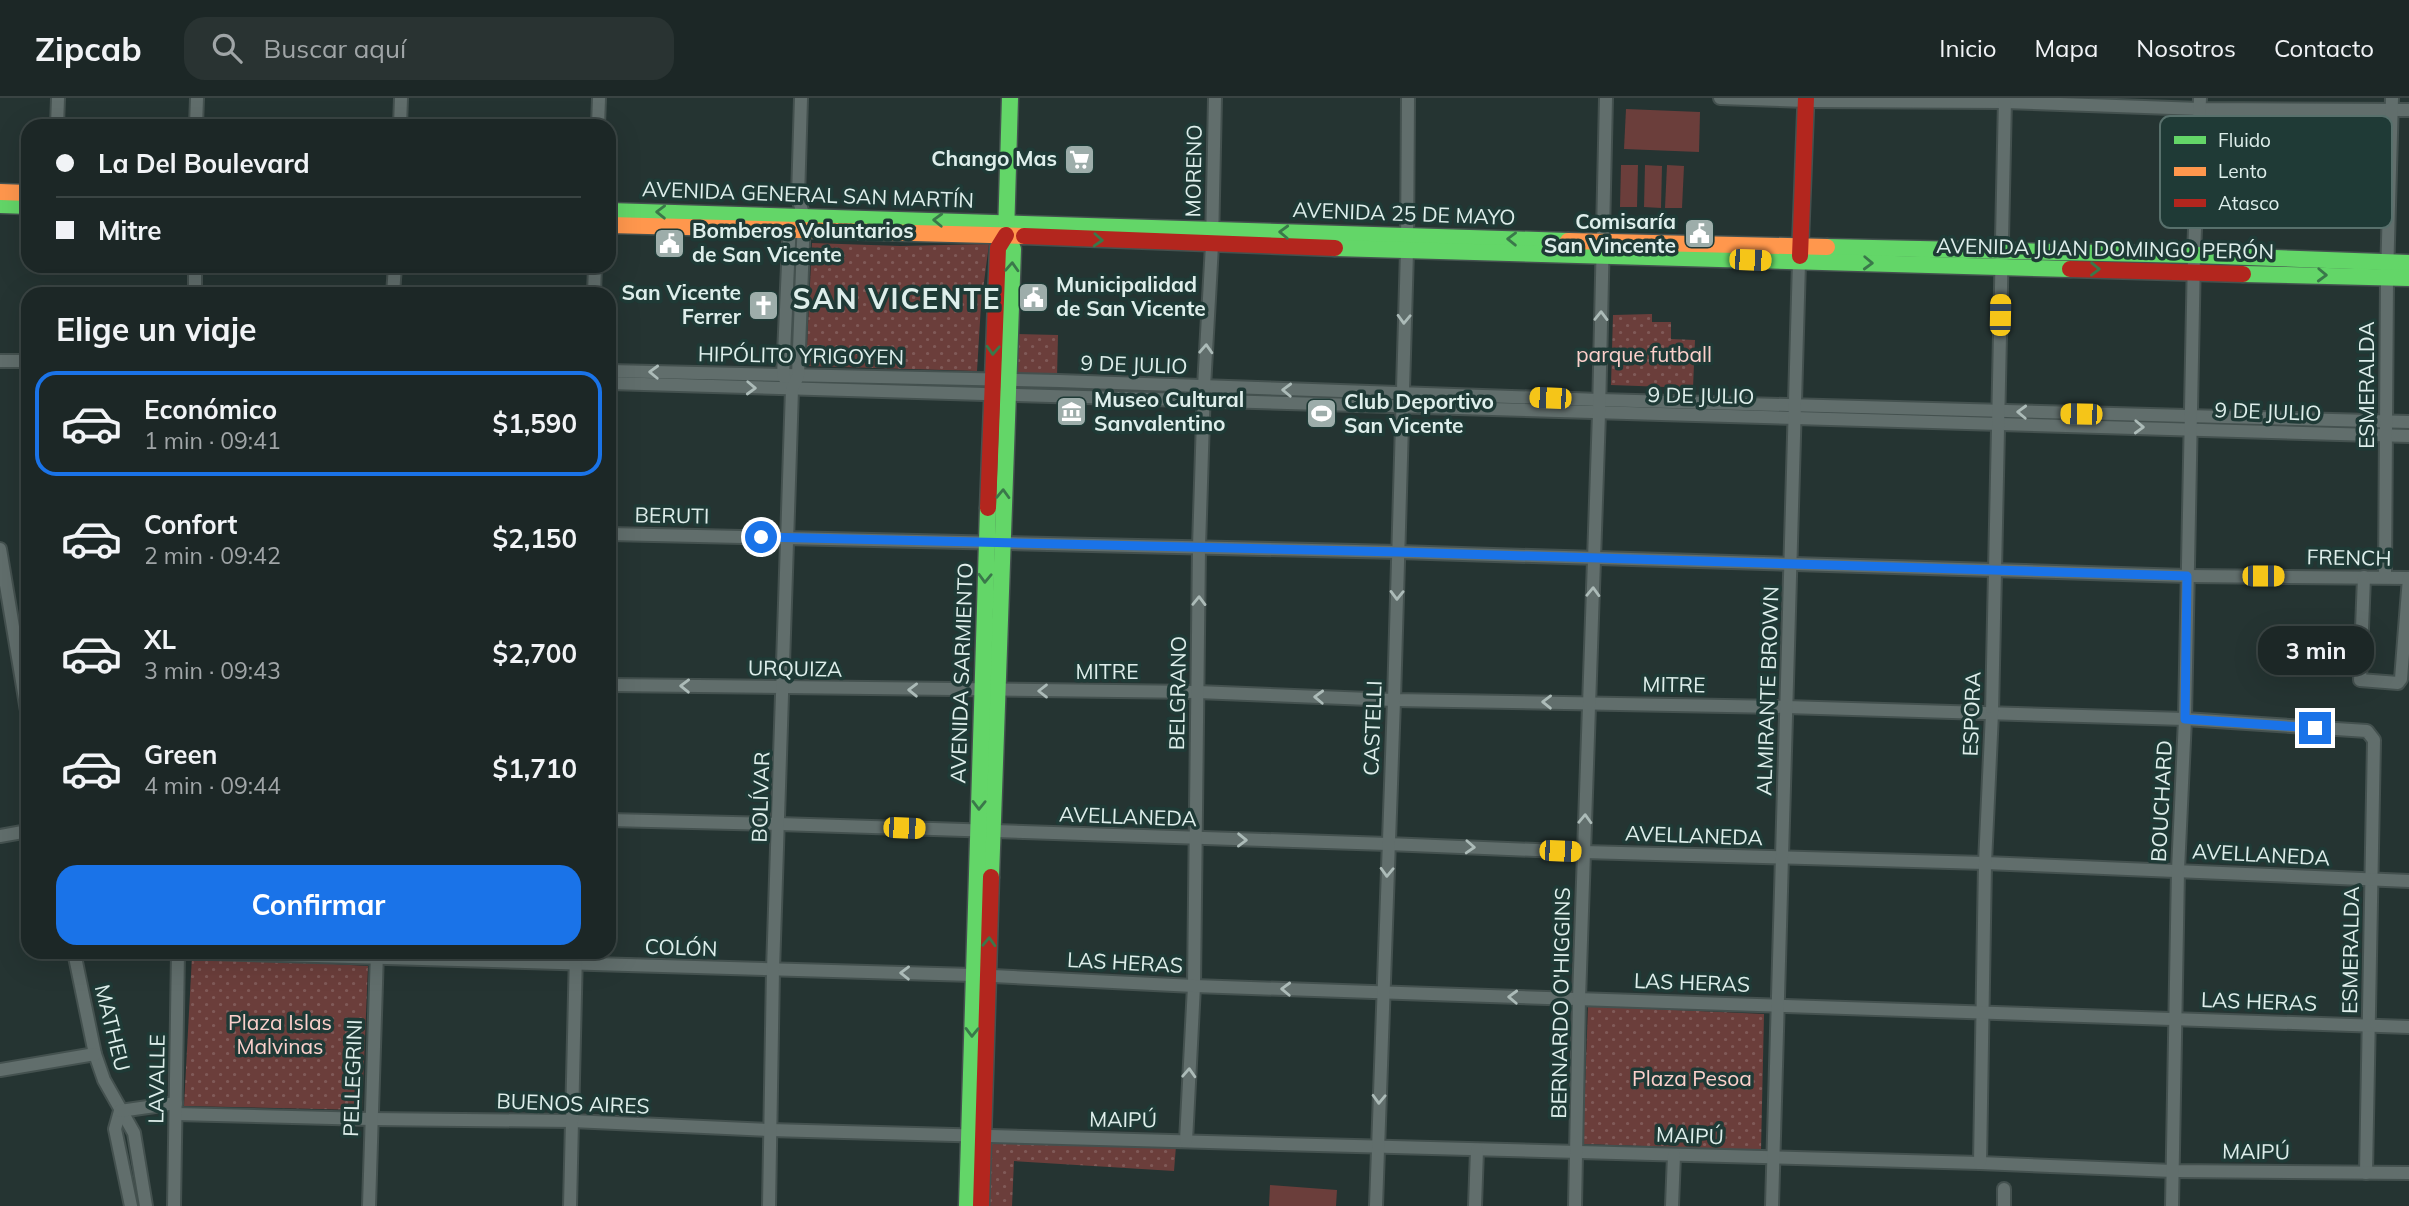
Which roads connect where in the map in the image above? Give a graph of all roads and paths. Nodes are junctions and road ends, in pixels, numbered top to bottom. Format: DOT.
graph roads {
  1 [pos="58,98"];
  2 [pos="197,98"];
  3 [pos="401,98"];
  4 [pos="599,98"];
  5 [pos="801,98"];
  6 [pos="1010,98"];
  7 [pos="1215,98"];
  8 [pos="1408,98"];
  9 [pos="1606,98"];
  10 [pos="1720,98"];
  11 [pos="1806,100"];
  12 [pos="2005,100"];
  13 [pos="2200,103"];
  14 [pos="2392,104"];
  15 [pos="2409,110"];
  16 [pos="57,119"];
  17 [pos="196,119"];
  18 [pos="400,119"];
  19 [pos="598,119"];
  20 [pos="0,192"];
  21 [pos="21,193"];
  22 [pos="0,205"];
  23 [pos="21,206"];
  24 [pos="616,211"];
  25 [pos="797,224"];
  26 [pos="616,225"];
  27 [pos="2195,228"];
  28 [pos="2388,228"];
  29 [pos="1006,229"];
  30 [pos="1212,237"];
  31 [pos="1407,244"];
  32 [pos="1602,248"];
  33 [pos="1800,254"];
  34 [pos="2001,259"];
  35 [pos="2194,263"];
  36 [pos="2409,263"];
  37 [pos="2387,270"];
  38 [pos="2409,278"];
  39 [pos="0,360"];
  40 [pos="21,362"];
  41 [pos="616,371"];
  42 [pos="783,376"];
  43 [pos="797,376"];
  44 [pos="616,383"];
  45 [pos="999,388"];
  46 [pos="792,389"];
  47 [pos="1204,393"];
  48 [pos="1402,400"];
  49 [pos="1600,406"];
  50 [pos="1795,411"];
  51 [pos="1998,418"];
  52 [pos="2409,422"];
  53 [pos="2192,423"];
  54 [pos="2386,428"];
  55 [pos="2409,436"];
  56 [pos="616,534"];
  57 [pos="787,537"];
  58 [pos="994,543"];
  59 [pos="1199,547"];
  60 [pos="0,549"];
  61 [pos="1398,552"];
  62 [pos="1594,559"];
  63 [pos="1791,564"];
  64 [pos="1995,570"];
  65 [pos="2187,576"];
  66 [pos="2364,577"];
  67 [pos="2385,577"];
  68 [pos="2409,578"];
  69 [pos="4,605"];
  70 [pos="21,662"];
  71 [pos="616,685"];
  72 [pos="783,688"];
  73 [pos="989,691"];
  74 [pos="1197,692"];
  75 [pos="1394,700"];
  76 [pos="1589,702"];
  77 [pos="1786,707"];
  78 [pos="1992,713"];
  79 [pos="2185,719"];
  80 [pos="2367,732"];
  81 [pos="616,820"];
  82 [pos="779,824"];
  83 [pos="986,831"];
  84 [pos="21,832"];
  85 [pos="0,836"];
  86 [pos="1195,839"];
  87 [pos="1388,844"];
  88 [pos="1584,852"];
  89 [pos="1782,858"];
  90 [pos="1985,863"];
  91 [pos="2178,870"];
  92 [pos="2372,881"];
  93 [pos="2409,881"];
  94 [pos="75,959"];
  95 [pos="178,959"];
  96 [pos="377,959"];
  97 [pos="576,959"];
  98 [pos="592,959"];
  99 [pos="773,970"];
  100 [pos="981,976"];
  101 [pos="1194,986"];
  102 [pos="1383,993"];
  103 [pos="1578,999"];
  104 [pos="1778,1005"];
  105 [pos="1983,1012"];
  106 [pos="2176,1018"];
  107 [pos="2369,1026"];
  108 [pos="2409,1027"];
  109 [pos="95,1054"];
  110 [pos="0,1070"];
  111 [pos="176,1108"];
  112 [pos="120,1111"];
  113 [pos="370,1119"];
  114 [pos="572,1121"];
  115 [pos="770,1130"];
  116 [pos="976,1136"];
  117 [pos="1186,1141"];
  118 [pos="1377,1148"];
  119 [pos="1477,1150"];
  120 [pos="1577,1153"];
  121 [pos="1674,1155"];
  122 [pos="1773,1159"];
  123 [pos="1980,1163"];
  124 [pos="2173,1171"];
  125 [pos="2366,1172"];
  126 [pos="2409,1173"];
  127 [pos="2004,1189"];
  128 [pos="131,1206"];
  129 [pos="146,1206"];
  130 [pos="174,1206"];
  131 [pos="369,1206"];
  132 [pos="570,1206"];
  133 [pos="769,1206"];
  134 [pos="967,1206"];
  135 [pos="981,1206"];
  136 [pos="1376,1206"];
  137 [pos="1475,1206"];
  138 [pos="1575,1206"];
  139 [pos="1672,1206"];
  140 [pos="1772,1206"];
  141 [pos="2004,1206"];
  142 [pos="2172,1206"];
  1 -- 16 [label="street"];
  2 -- 17 [label="street"];
  3 -- 18 [label="street"];
  4 -- 19 [label="street"];
  5 -- 25 [label="street, BOLÍVAR"];
  6 -- 29 [label="main road, AVENIDA SARMIENTO"];
  7 -- 30 [label="street, MORENO"];
  8 -- 31 [label="street, CASTELLI"];
  9 -- 32 [label="street, BERNARDO O'HIGGINS"];
  10 -- 11 [label="street"];
  11 -- 12 [label="street"];
  11 -- 33 [label="main road"];
  12 -- 13 [label="street"];
  12 -- 34 [label="street, ESPORA"];
  13 -- 14 [label="street"];
  14 -- 15 [label="street"];
  20 -- 21 [label="main road"];
  22 -- 23 [label="main road"];
  25 -- 24 [label="main road, AVENIDA GENERAL SAN MARTÍN, one-way"];
  25 -- 26 [label="main road, AVENIDA GENERAL SAN MARTÍN"];
  25 -- 29 [label="main road, AVENIDA GENERAL SAN MARTÍN"];
  25 -- 42 [label="street, BOLÍVAR"];
  25 -- 43 [label="street, BOLÍVAR"];
  27 -- 35 [label="street, BOUCHARD"];
  28 -- 37 [label="street, ESMERALDA"];
  29 -- 30 [label="main road, AVENIDA 25 DE MAYO"];
  29 -- 45 [label="main road, AVENIDA SARMIENTO"];
  30 -- 31 [label="main road, AVENIDA 25 DE MAYO"];
  47 -- 30 [label="street, BELGRANO, one-way"];
  31 -- 32 [label="main road, AVENIDA 25 DE MAYO"];
  31 -- 48 [label="street, CASTELLI, one-way"];
  32 -- 33 [label="main road, AVENIDA 25 DE MAYO"];
  49 -- 32 [label="street, BERNARDO O'HIGGINS, one-way"];
  33 -- 34 [label="main road, AVENIDA JUAN DOMINGO PERÓN"];
  33 -- 50 [label="street, ALMIRANTE BROWN"];
  34 -- 35 [label="main road, AVENIDA JUAN DOMINGO PERÓN"];
  34 -- 51 [label="street, ESPORA"];
  35 -- 37 [label="main road, AVENIDA JUAN DOMINGO PERÓN"];
  35 -- 53 [label="street, BOUCHARD"];
  36 -- 37 [label="main road, AVENIDA JUAN DOMINGO PERÓN"];
  37 -- 38 [label="main road, AVENIDA JUAN DOMINGO PERÓN"];
  37 -- 54 [label="street, ESMERALDA"];
  39 -- 40 [label="street"];
  42 -- 41 [label="street, HIPÓLITO YRIGOYEN, one-way"];
  42 -- 43 [label="street, HIPÓLITO YRIGOYEN"];
  42 -- 46 [label="street"];
  43 -- 45 [label="street, HIPÓLITO YRIGOYEN"];
  43 -- 46 [label="street, BOLÍVAR"];
  44 -- 46 [label="street, HIPÓLITO YRIGOYEN, one-way"];
  45 -- 46 [label="street, HIPÓLITO YRIGOYEN"];
  45 -- 47 [label="street, 9 DE JULIO"];
  45 -- 58 [label="main road, AVENIDA SARMIENTO"];
  46 -- 57 [label="street, BOLÍVAR"];
  47 -- 48 [label="street, 9 DE JULIO"];
  47 -- 59 [label="street, BELGRANO"];
  48 -- 49 [label="street, 9 DE JULIO"];
  48 -- 61 [label="street, CASTELLI"];
  49 -- 50 [label="street, 9 DE JULIO"];
  49 -- 62 [label="street, BERNARDO O'HIGGINS"];
  50 -- 51 [label="street, 9 DE JULIO"];
  50 -- 63 [label="street, ALMIRANTE BROWN"];
  51 -- 53 [label="street, 9 DE JULIO"];
  51 -- 64 [label="street, ESPORA"];
  52 -- 54 [label="street, 9 DE JULIO"];
  53 -- 54 [label="street, 9 DE JULIO"];
  53 -- 65 [label="street, BOUCHARD"];
  54 -- 55 [label="street, 9 DE JULIO"];
  54 -- 67 [label="street, ESMERALDA"];
  56 -- 57 [label="street, BERUTI"];
  57 -- 58 [label="street, BERUTI"];
  57 -- 72 [label="street, BOLÍVAR"];
  58 -- 59 [label="street, FRENCH"];
  58 -- 73 [label="main road, AVENIDA SARMIENTO"];
  59 -- 61 [label="street, FRENCH"];
  74 -- 59 [label="street, BELGRANO, one-way"];
  60 -- 69 [label="street"];
  61 -- 62 [label="street, FRENCH"];
  61 -- 75 [label="street, CASTELLI, one-way"];
  62 -- 63 [label="street, FRENCH"];
  76 -- 62 [label="street, BERNARDO O'HIGGINS, one-way"];
  63 -- 64 [label="street, FRENCH"];
  63 -- 77 [label="street, ALMIRANTE BROWN"];
  64 -- 65 [label="street, FRENCH"];
  64 -- 78 [label="street, ESPORA"];
  65 -- 66 [label="street, FRENCH"];
  65 -- 79 [label="street, BOUCHARD"];
  66 -- 67 [label="street, FRENCH"];
  66 -- 68 [label="street"];
  67 -- 68 [label="street, FRENCH"];
  69 -- 70 [label="street"];
  72 -- 71 [label="street, URQUIZA, one-way"];
  73 -- 72 [label="street, URQUIZA, one-way"];
  72 -- 82 [label="street, BOLÍVAR"];
  74 -- 73 [label="street, MITRE, one-way"];
  73 -- 83 [label="main road, AVENIDA SARMIENTO"];
  75 -- 74 [label="street, MITRE, one-way"];
  74 -- 86 [label="street, BELGRANO"];
  76 -- 75 [label="street, MITRE, one-way"];
  75 -- 87 [label="street, CASTELLI"];
  76 -- 77 [label="street, MITRE"];
  88 -- 76 [label="street, BERNARDO O'HIGGINS, one-way"];
  77 -- 78 [label="street, MITRE"];
  77 -- 89 [label="street, ALMIRANTE BROWN"];
  78 -- 79 [label="street, MITRE"];
  78 -- 90 [label="street, ESPORA"];
  79 -- 80 [label="street, MITRE"];
  79 -- 91 [label="street, BOUCHARD"];
  80 -- 92 [label="street, ESMERALDA"];
  81 -- 82 [label="street, AVELLANEDA"];
  82 -- 83 [label="street, AVELLANEDA"];
  82 -- 99 [label="street, BOLÍVAR"];
  83 -- 86 [label="street, AVELLANEDA"];
  83 -- 100 [label="main road, AVENIDA SARMIENTO"];
  84 -- 85 [label="street"];
  86 -- 87 [label="street, AVELLANEDA, one-way"];
  86 -- 101 [label="street, BELGRANO"];
  87 -- 88 [label="street, AVELLANEDA, one-way"];
  87 -- 102 [label="street, CASTELLI, one-way"];
  88 -- 89 [label="street, AVELLANEDA"];
  88 -- 103 [label="street, BERNARDO O'HIGGINS"];
  89 -- 90 [label="street, AVELLANEDA"];
  89 -- 104 [label="street, ALMIRANTE BROWN"];
  90 -- 91 [label="street, AVELLANEDA"];
  90 -- 105 [label="street, ESPORA"];
  91 -- 92 [label="street, AVELLANEDA"];
  91 -- 106 [label="street, BOUCHARD"];
  92 -- 93 [label="street, AVELLANEDA"];
  92 -- 107 [label="street, ESMERALDA"];
  94 -- 109 [label="street, MATHEU"];
  95 -- 111 [label="street, LAVALLE"];
  96 -- 113 [label="street, PELLEGRINI"];
  97 -- 114 [label="street"];
  98 -- 99 [label="street, COLÓN"];
  100 -- 99 [label="street, COLÓN, one-way"];
  99 -- 115 [label="street, BOLÍVAR"];
  100 -- 101 [label="street, LAS HERAS"];
  100 -- 116 [label="main road, AVENIDA SARMIENTO"];
  102 -- 101 [label="street, LAS HERAS, one-way"];
  117 -- 101 [label="street, BELGRANO, one-way"];
  103 -- 102 [label="street, LAS HERAS, one-way"];
  102 -- 118 [label="street, CASTELLI, one-way"];
  103 -- 104 [label="street, LAS HERAS"];
  103 -- 120 [label="street, BERNARDO O'HIGGINS"];
  104 -- 105 [label="street, LAS HERAS"];
  104 -- 122 [label="street, ALMIRANTE BROWN"];
  105 -- 106 [label="street, LAS HERAS"];
  105 -- 123 [label="street, ESPORA"];
  106 -- 107 [label="street, LAS HERAS"];
  106 -- 124 [label="street, BOUCHARD"];
  107 -- 108 [label="street, LAS HERAS"];
  107 -- 125 [label="street, ESMERALDA"];
  109 -- 110 [label="street"];
  109 -- 112 [label="street, MATHEU"];
  111 -- 112 [label="street, BUENOS AIRES"];
  111 -- 113 [label="street, BUENOS AIRES"];
  111 -- 130 [label="street, LAVALLE"];
  112 -- 128 [label="street, MATHEU"];
  112 -- 129 [label="street, MATHEU"];
  113 -- 114 [label="street, BUENOS AIRES"];
  113 -- 131 [label="street, PELLEGRINI"];
  114 -- 115 [label="street, BUENOS AIRES"];
  114 -- 132 [label="street"];
  115 -- 116 [label="street, BUENOS AIRES"];
  115 -- 133 [label="street, BOLÍVAR"];
  116 -- 117 [label="street, MAIPÚ"];
  116 -- 134 [label="main road, AVENIDA SARMIENTO"];
  116 -- 135 [label="main road, AVENIDA SARMIENTO"];
  117 -- 118 [label="street, MAIPÚ"];
  118 -- 119 [label="street, MAIPÚ"];
  118 -- 136 [label="street, CASTELLI"];
  119 -- 120 [label="street, MAIPÚ"];
  119 -- 137 [label="street"];
  120 -- 121 [label="street, MAIPÚ"];
  120 -- 138 [label="street, BERNARDO O'HIGGINS"];
  121 -- 122 [label="street, MAIPÚ"];
  121 -- 139 [label="street"];
  122 -- 123 [label="street, MAIPÚ"];
  122 -- 140 [label="street, ALMIRANTE BROWN"];
  123 -- 124 [label="street, MAIPÚ"];
  124 -- 125 [label="street, MAIPÚ"];
  124 -- 142 [label="street, BOUCHARD"];
  125 -- 126 [label="street, MAIPÚ"];
  127 -- 141 [label="street"];
}
